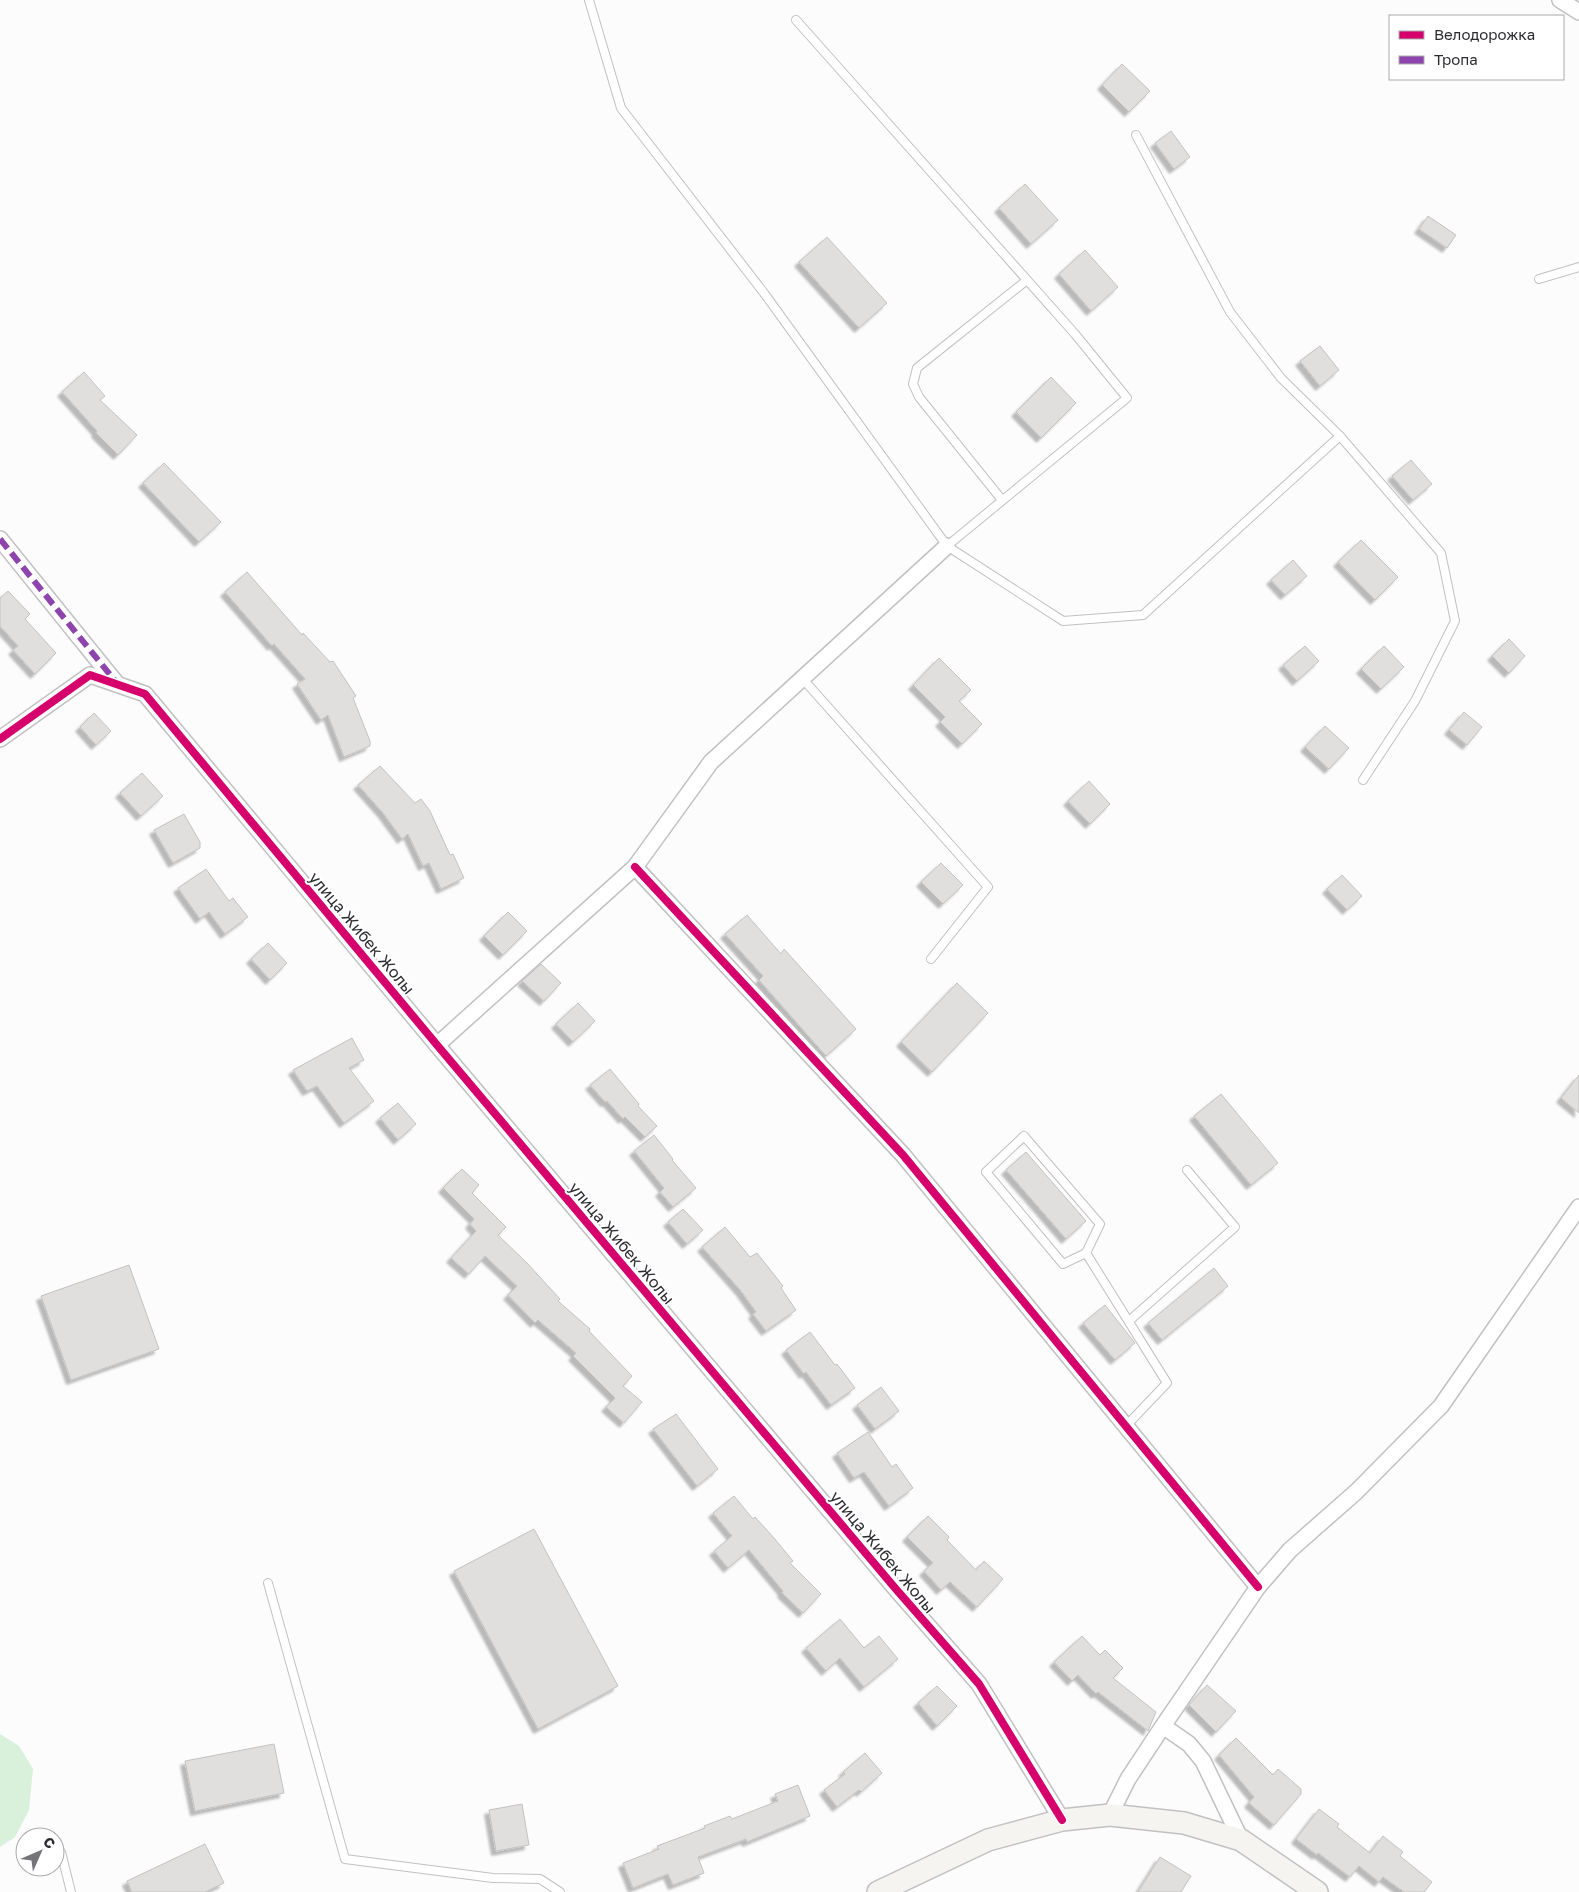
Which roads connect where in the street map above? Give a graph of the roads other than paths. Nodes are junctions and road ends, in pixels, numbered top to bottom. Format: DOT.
graph roads {
  1 [pos="589,0"];
  2 [pos="1560,0"];
  3 [pos="1579,12"];
  4 [pos="796,20"];
  5 [pos="1136,135"];
  6 [pos="1579,267"];
  7 [pos="1539,279"];
  8 [pos="1026,280"];
  9 [pos="1340,436"];
  10 [pos="1002,500"];
  11 [pos="0,539"];
  12 [pos="947,546"];
  13 [pos="802,678"];
  14 [pos="117,684"];
  15 [pos="0,739"];
  16 [pos="1363,780"];
  17 [pos="635,867"];
  18 [pos="930,959"];
  19 [pos="437,1045"];
  20 [pos="1187,1170"];
  21 [pos="1579,1207"];
  22 [pos="1086,1252"];
  23 [pos="1129,1321"];
  24 [pos="1126,1426"];
  25 [pos="268,1583"];
  26 [pos="1258,1587"];
  27 [pos="1163,1726"];
  28 [pos="1110,1815"];
  29 [pos="1062,1820"];
  30 [pos="1241,1840"];
  31 [pos="65,1865"];
  32 [pos="71,1892"];
  33 [pos="560,1892"];
  34 [pos="878,1892"];
  35 [pos="1317,1892"];
  1 -- 12 [label="lane"];
  2 -- 3 [label="street"];
  4 -- 8 [label="lane"];
  5 -- 9 [label="lane"];
  6 -- 7 [label="lane"];
  8 -- 10 [label="lane"];
  8 -- 10 [label="lane"];
  9 -- 12 [label="lane"];
  9 -- 16 [label="lane"];
  10 -- 12 [label="lane"];
  11 -- 14 [label="street"];
  12 -- 13 [label="street"];
  13 -- 17 [label="street"];
  13 -- 18 [label="lane"];
  14 -- 15 [label="street"];
  14 -- 19 [label="street, улица Жибек Жолы"];
  17 -- 19 [label="street"];
  17 -- 24 [label="street"];
  19 -- 29 [label="street, улица Жибек Жолы"];
  20 -- 23 [label="lane"];
  21 -- 26 [label="street"];
  22 -- 22 [label="lane"];
  22 -- 23 [label="lane"];
  23 -- 24 [label="lane"];
  24 -- 26 [label="street"];
  25 -- 33 [label="lane"];
  26 -- 27 [label="street"];
  27 -- 28 [label="street"];
  27 -- 30 [label="street"];
  28 -- 29 [label="main road"];
  28 -- 30 [label="main road"];
  29 -- 34 [label="main road"];
  30 -- 35 [label="main road"];
  31 -- 32 [label="lane"];
}
